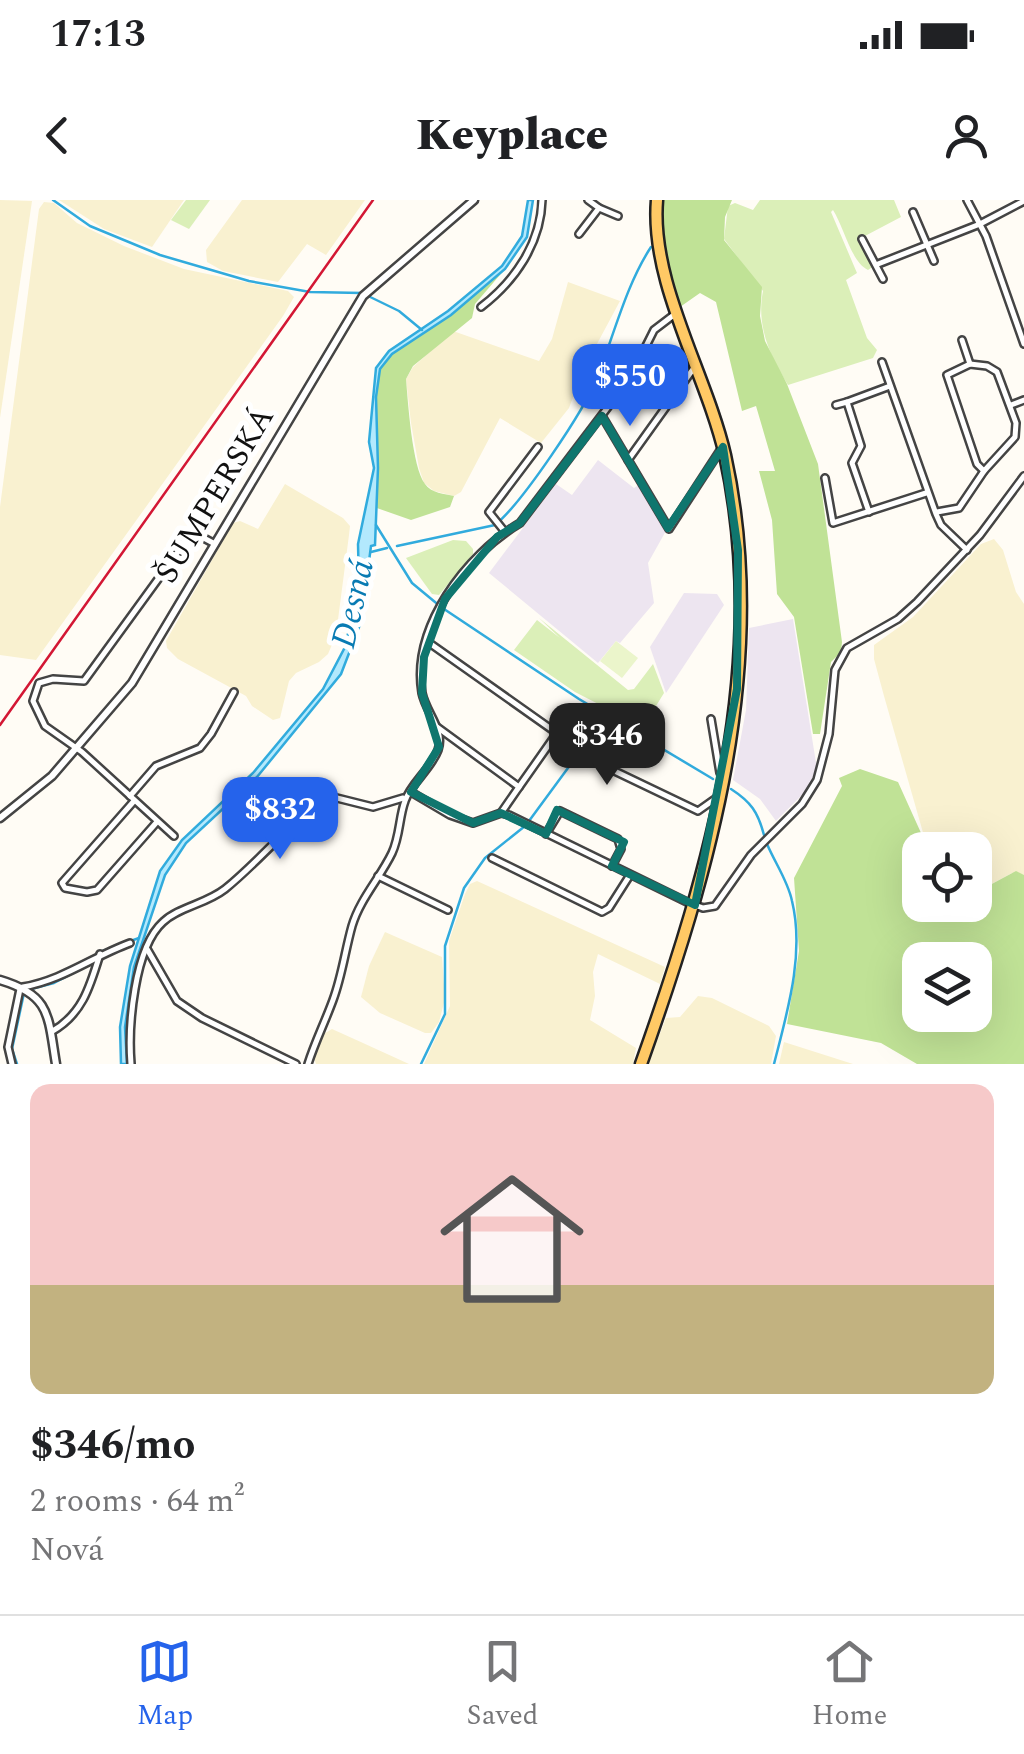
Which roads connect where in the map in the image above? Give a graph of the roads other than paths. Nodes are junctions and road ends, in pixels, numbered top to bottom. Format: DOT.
graph roads {
  1 [pos="474,200"];
  2 [pos="542,200"];
  3 [pos="588,200"];
  4 [pos="656,200"];
  5 [pos="966,200"];
  6 [pos="1023,204"];
  7 [pos="600,208"];
  8 [pos="913,212"];
  9 [pos="618,216"];
  10 [pos="980,224"];
  11 [pos="579,234"];
  12 [pos="862,239"];
  13 [pos="928,244"];
  14 [pos="934,260"];
  15 [pos="878,264"];
  16 [pos="883,279"];
  17 [pos="481,307"];
  18 [pos="1024,308"];
  19 [pos="677,312"];
  20 [pos="1013,312"];
  21 [pos="962,340"];
  22 [pos="1024,344"];
  23 [pos="882,362"];
  24 [pos="697,364"];
  25 [pos="970,364"];
  26 [pos="890,386"];
  27 [pos="1024,400"];
  28 [pos="846,402"];
  29 [pos="836,405"];
  30 [pos="1011,405"];
  31 [pos="602,416"];
  32 [pos="538,447"];
  33 [pos="722,447"];
  34 [pos="628,460"];
  35 [pos="984,472"];
  36 [pos="1024,476"];
  37 [pos="825,478"];
  38 [pos="926,493"];
  39 [pos="934,511"];
  40 [pos="839,512"];
  41 [pos="869,512"];
  42 [pos="842,521"];
  43 [pos="506,532"];
  44 [pos="215,544"];
  45 [pos="966,550"];
  46 [pos="428,642"];
  47 [pos="234,692"];
  48 [pos="711,719"];
  49 [pos="437,727"];
  50 [pos="557,734"];
  51 [pos="77,749"];
  52 [pos="519,786"];
  53 [pos="408,795"];
  54 [pos="132,799"];
  55 [pos="501,813"];
  56 [pos="0,818"];
  57 [pos="157,822"];
  58 [pos="546,834"];
  59 [pos="174,836"];
  60 [pos="492,858"];
  61 [pos="612,866"];
  62 [pos="630,875"];
  63 [pos="378,876"];
  64 [pos="694,905"];
  65 [pos="448,910"];
  66 [pos="130,943"];
  67 [pos="147,949"];
  68 [pos="97,955"];
  69 [pos="0,980"];
  70 [pos="26,988"];
  71 [pos="51,1032"];
  72 [pos="641,1062"];
  73 [pos="12,1064"];
  74 [pos="56,1064"];
  75 [pos="131,1064"];
  76 [pos="296,1064"];
  77 [pos="308,1064"];
  1 -- 44 [label="street, ŠUMPERSKÁ"];
  2 -- 17 [label="street"];
  3 -- 7 [label="street"];
  4 -- 19 [label="main road"];
  5 -- 10 [label="street"];
  6 -- 10 [label="street"];
  7 -- 9 [label="street"];
  7 -- 11 [label="street"];
  8 -- 13 [label="street"];
  10 -- 13 [label="street"];
  10 -- 20 [label="street"];
  12 -- 15 [label="street"];
  13 -- 14 [label="street"];
  13 -- 15 [label="street"];
  15 -- 16 [label="street"];
  18 -- 20 [label="street"];
  19 -- 24 [label="main road"];
  19 -- 31 [label="street"];
  20 -- 22 [label="street"];
  21 -- 25 [label="street"];
  23 -- 26 [label="street"];
  24 -- 33 [label="main road"];
  24 -- 34 [label="street"];
  25 -- 30 [label="street"];
  25 -- 35 [label="street"];
  26 -- 28 [label="street"];
  26 -- 38 [label="street"];
  27 -- 30 [label="street"];
  28 -- 29 [label="street"];
  28 -- 41 [label="street"];
  30 -- 35 [label="street"];
  31 -- 34 [label="street"];
  31 -- 43 [label="street"];
  32 -- 43 [label="street"];
  33 -- 34 [label="street"];
  33 -- 64 [label="main road"];
  35 -- 39 [label="street"];
  36 -- 45 [label="street"];
  37 -- 42 [label="street"];
  38 -- 39 [label="street"];
  38 -- 41 [label="street"];
  39 -- 45 [label="street"];
  40 -- 42 [label="street"];
  41 -- 42 [label="street"];
  43 -- 46 [label="street"];
  44 -- 51 [label="street, ŠUMPERSKÁ"];
  44 -- 51 [label="street"];
  45 -- 64 [label="street"];
  46 -- 49 [label="street"];
  46 -- 50 [label="street"];
  47 -- 54 [label="street"];
  48 -- 50 [label="street"];
  49 -- 52 [label="street"];
  49 -- 53 [label="street"];
  50 -- 52 [label="street"];
  51 -- 54 [label="street"];
  51 -- 56 [label="street, ŠUMPERSKÁ"];
  52 -- 55 [label="street"];
  53 -- 55 [label="street"];
  53 -- 63 [label="street"];
  53 -- 67 [label="street"];
  54 -- 57 [label="street"];
  54 -- 57 [label="street"];
  55 -- 58 [label="street"];
  57 -- 59 [label="street"];
  58 -- 61 [label="street"];
  58 -- 61 [label="street"];
  60 -- 62 [label="street"];
  61 -- 62 [label="street"];
  62 -- 64 [label="street"];
  63 -- 65 [label="street"];
  63 -- 77 [label="street"];
  64 -- 72 [label="main road"];
  66 -- 68 [label="street"];
  67 -- 75 [label="street"];
  67 -- 76 [label="street"];
  68 -- 70 [label="street"];
  68 -- 71 [label="street"];
  69 -- 70 [label="street"];
  70 -- 71 [label="street"];
  70 -- 73 [label="street"];
  71 -- 74 [label="street"];
}
